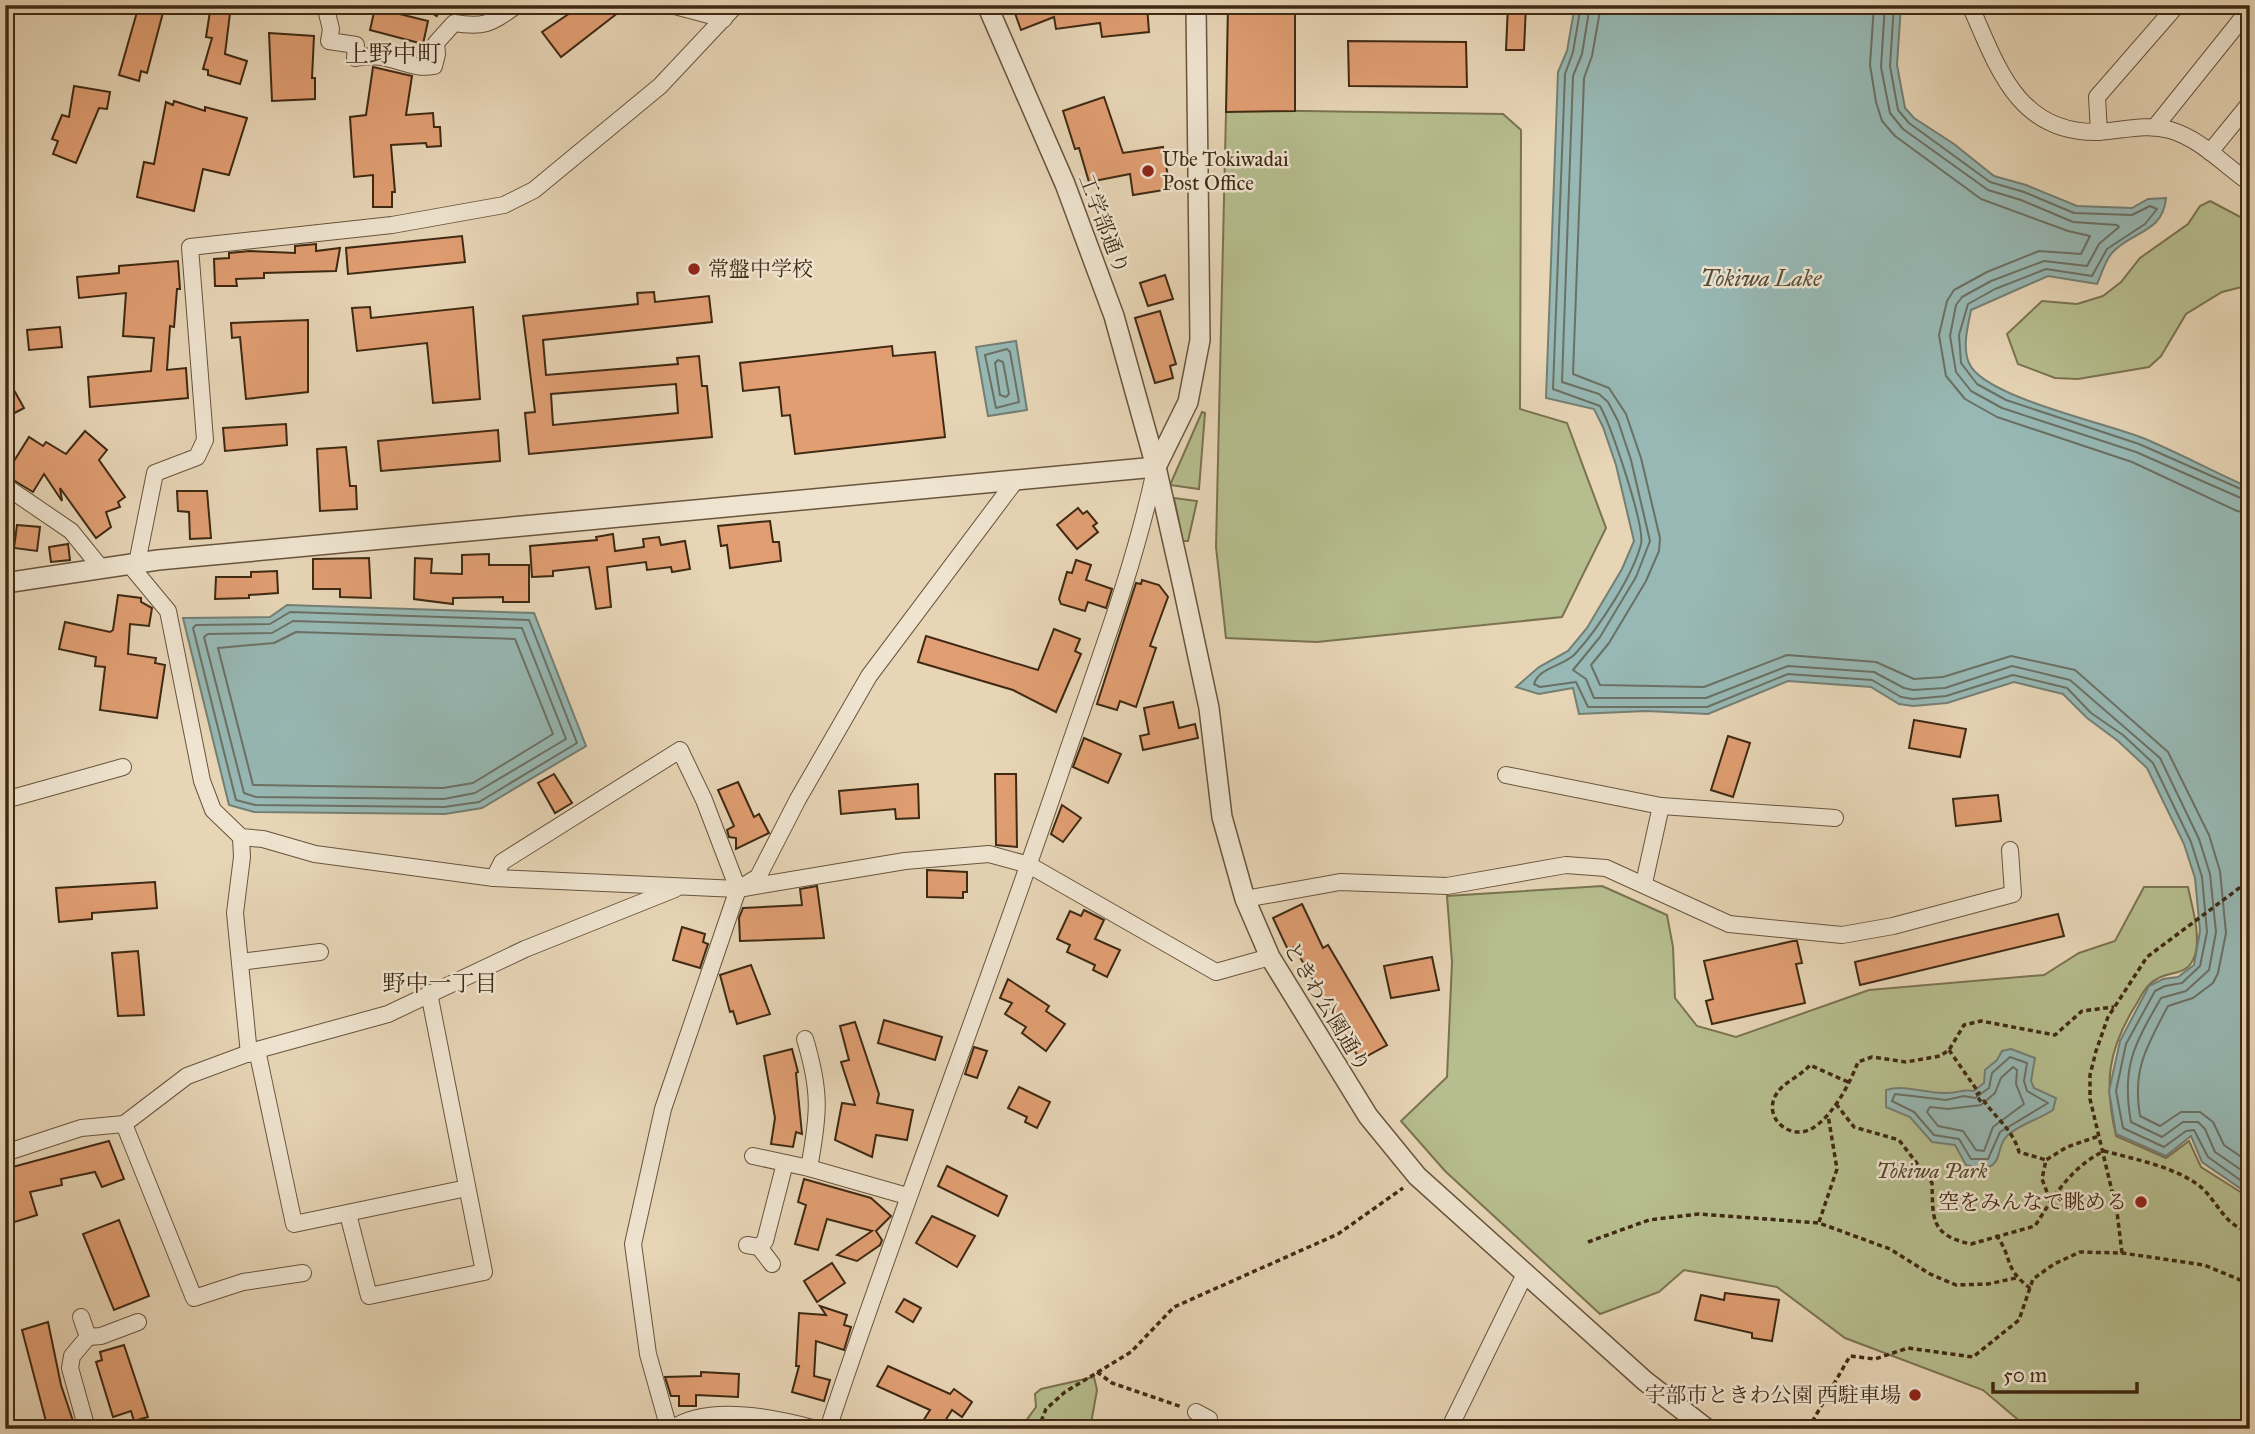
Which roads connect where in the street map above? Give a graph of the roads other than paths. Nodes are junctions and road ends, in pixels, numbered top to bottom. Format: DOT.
graph roads {
  1 [pos="325,5"];
  2 [pos="517,5"];
  3 [pos="671,5"];
  4 [pos="736,5"];
  5 [pos="987,5"];
  6 [pos="1196,5"];
  7 [pos="1970,5"];
  8 [pos="2177,5"];
  9 [pos="2248,11"];
  10 [pos="724,19"];
  11 [pos="2250,103"];
  12 [pos="2155,127"];
  13 [pos="2099,132"];
  14 [pos="2210,152"];
  15 [pos="2250,183"];
  16 [pos="1156,467"];
  17 [pos="1016,480"];
  18 [pos="5,486"];
  19 [pos="133,564"];
  20 [pos="101,568"];
  21 [pos="5,583"];
  22 [pos="123,767"];
  23 [pos="1506,775"];
  24 [pos="5,800"];
  25 [pos="1661,806"];
  26 [pos="1835,818"];
  27 [pos="241,837"];
  28 [pos="2010,850"];
  29 [pos="1029,865"];
  30 [pos="494,878"];
  31 [pos="1644,883"];
  32 [pos="681,887"];
  33 [pos="738,888"];
  34 [pos="1245,900"];
  35 [pos="320,952"];
  36 [pos="1270,957"];
  37 [pos="240,962"];
  38 [pos="429,993"];
  39 [pos="805,1039"];
  40 [pos="253,1052"];
  41 [pos="124,1124"];
  42 [pos="5,1153"];
  43 [pos="753,1156"];
  44 [pos="785,1163"];
  45 [pos="809,1168"];
  46 [pos="467,1188"];
  47 [pos="907,1196"];
  48 [pos="348,1214"];
  49 [pos="772,1264"];
  50 [pos="303,1273"];
  51 [pos="1525,1274"];
  52 [pos="81,1317"];
  53 [pos="138,1322"];
  54 [pos="88,1337"];
  55 [pos="1196,1412"];
  56 [pos="87,1429"];
  57 [pos="670,1429"];
  58 [pos="816,1429"];
  59 [pos="828,1429"];
  60 [pos="1208,1429"];
  61 [pos="1450,1429"];
  62 [pos="1707,1429"];
  1 -- 2 [label="street"];
  3 -- 10 [label="street"];
  4 -- 10 [label="street"];
  5 -- 16 [label="street, 工学部通り"];
  6 -- 16 [label="street"];
  7 -- 13 [label="street"];
  8 -- 13 [label="street"];
  9 -- 12 [label="street"];
  10 -- 19 [label="street"];
  11 -- 14 [label="street"];
  12 -- 13 [label="street"];
  12 -- 14 [label="street"];
  14 -- 15 [label="street"];
  16 -- 17 [label="street"];
  16 -- 29 [label="street"];
  16 -- 34 [label="street, ときわ公園通り"];
  17 -- 19 [label="street"];
  17 -- 33 [label="street"];
  18 -- 20 [label="street"];
  19 -- 20 [label="street"];
  19 -- 27 [label="street"];
  20 -- 21 [label="street"];
  22 -- 24 [label="street"];
  23 -- 25 [label="street"];
  25 -- 26 [label="street"];
  25 -- 31 [label="street"];
  27 -- 30 [label="street"];
  27 -- 37 [label="street"];
  28 -- 31 [label="street"];
  29 -- 33 [label="street"];
  29 -- 36 [label="street"];
  29 -- 47 [label="street"];
  30 -- 32 [label="street"];
  30 -- 33 [label="street"];
  31 -- 34 [label="street"];
  32 -- 33 [label="street"];
  32 -- 38 [label="street"];
  33 -- 57 [label="street"];
  34 -- 36 [label="street, ときわ公園通り"];
  35 -- 37 [label="street"];
  36 -- 51 [label="street, ときわ公園通り"];
  37 -- 40 [label="street"];
  38 -- 40 [label="street"];
  38 -- 46 [label="street"];
  39 -- 45 [label="street"];
  40 -- 41 [label="street"];
  40 -- 48 [label="street"];
  41 -- 42 [label="street"];
  41 -- 50 [label="street"];
  43 -- 44 [label="street"];
  44 -- 45 [label="street"];
  44 -- 49 [label="street"];
  45 -- 47 [label="street"];
  46 -- 48 [label="street"];
  46 -- 48 [label="street"];
  47 -- 59 [label="street"];
  51 -- 61 [label="street"];
  51 -- 62 [label="street, ときわ公園通り"];
  52 -- 54 [label="street"];
  53 -- 54 [label="street"];
  54 -- 56 [label="street"];
  55 -- 60 [label="street"];
  57 -- 58 [label="street"];
}
